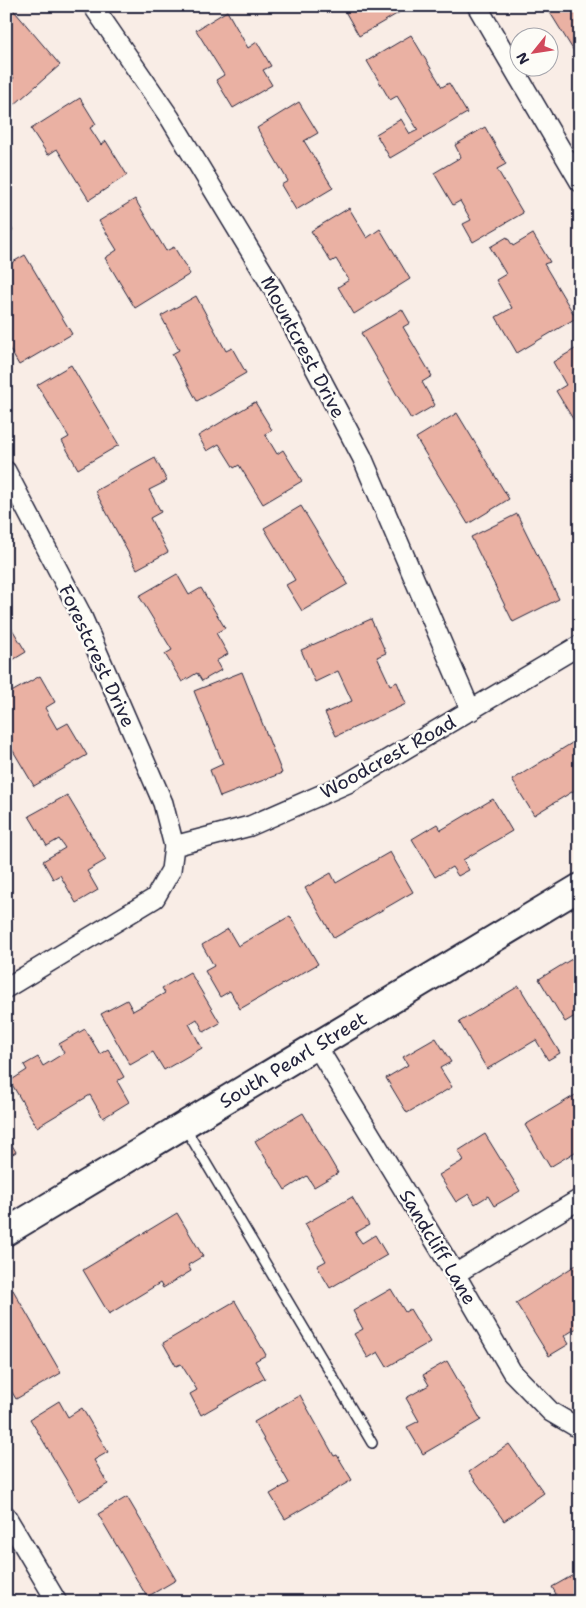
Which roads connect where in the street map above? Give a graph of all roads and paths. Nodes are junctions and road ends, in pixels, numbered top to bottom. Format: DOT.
graph roads {
  1 [pos="93,6"];
  2 [pos="477,6"];
  3 [pos="580,182"];
  4 [pos="6,471"];
  5 [pos="580,645"];
  6 [pos="471,711"];
  7 [pos="174,846"];
  8 [pos="580,887"];
  9 [pos="6,988"];
  10 [pos="316,1045"];
  11 [pos="184,1126"];
  12 [pos="580,1199"];
  13 [pos="6,1232"];
  14 [pos="455,1274"];
  15 [pos="580,1429"];
  16 [pos="372,1443"];
  17 [pos="6,1516"];
  18 [pos="57,1602"];
  1 -- 6 [label="street, Mountcrest Drive"];
  2 -- 3 [label="street"];
  4 -- 7 [label="street, Forestcrest Drive"];
  5 -- 6 [label="street, Woodcrest Road"];
  6 -- 7 [label="street, Woodcrest Road"];
  7 -- 9 [label="street"];
  8 -- 10 [label="street, South Pearl Street"];
  10 -- 11 [label="street, South Pearl Street"];
  10 -- 14 [label="street, Sandcliff Lane"];
  11 -- 13 [label="street, South Pearl Street"];
  11 -- 16 [label="lane"];
  12 -- 14 [label="street"];
  14 -- 15 [label="street, Sandcliff Lane"];
  17 -- 18 [label="street"];
}
